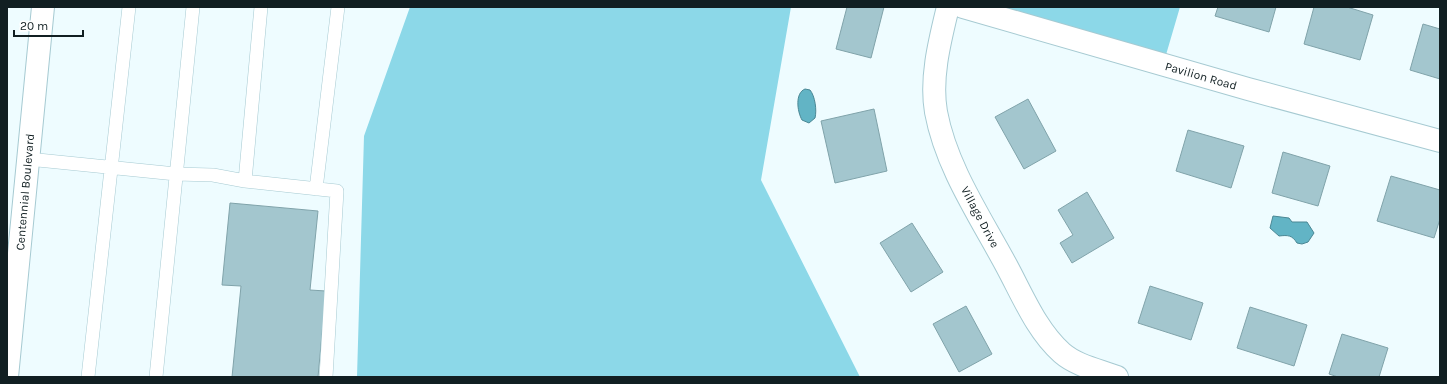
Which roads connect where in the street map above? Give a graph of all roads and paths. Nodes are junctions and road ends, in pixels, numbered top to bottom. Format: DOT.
graph roads {
  1 [pos="43,7"];
  2 [pos="129,7"];
  3 [pos="193,7"];
  4 [pos="261,7"];
  5 [pos="338,7"];
  6 [pos="948,7"];
  7 [pos="963,7"];
  8 [pos="1440,141"];
  9 [pos="28,159"];
  10 [pos="111,167"];
  11 [pos="176,174"];
  12 [pos="245,181"];
  13 [pos="316,189"];
  14 [pos="7,377"];
  15 [pos="88,377"];
  16 [pos="156,377"];
  17 [pos="326,377"];
  18 [pos="1117,377"];
  1 -- 9 [label="street, Centennial Boulevard"];
  2 -- 10 [label="lane"];
  3 -- 11 [label="lane"];
  4 -- 12 [label="lane"];
  5 -- 13 [label="lane"];
  6 -- 18 [label="street, Village Drive"];
  7 -- 8 [label="street, Pavilion Road"];
  9 -- 10 [label="lane"];
  9 -- 14 [label="street, Centennial Boulevard"];
  10 -- 11 [label="lane"];
  10 -- 15 [label="lane"];
  11 -- 12 [label="lane"];
  11 -- 16 [label="lane"];
  12 -- 13 [label="lane"];
  13 -- 17 [label="lane"];
}
